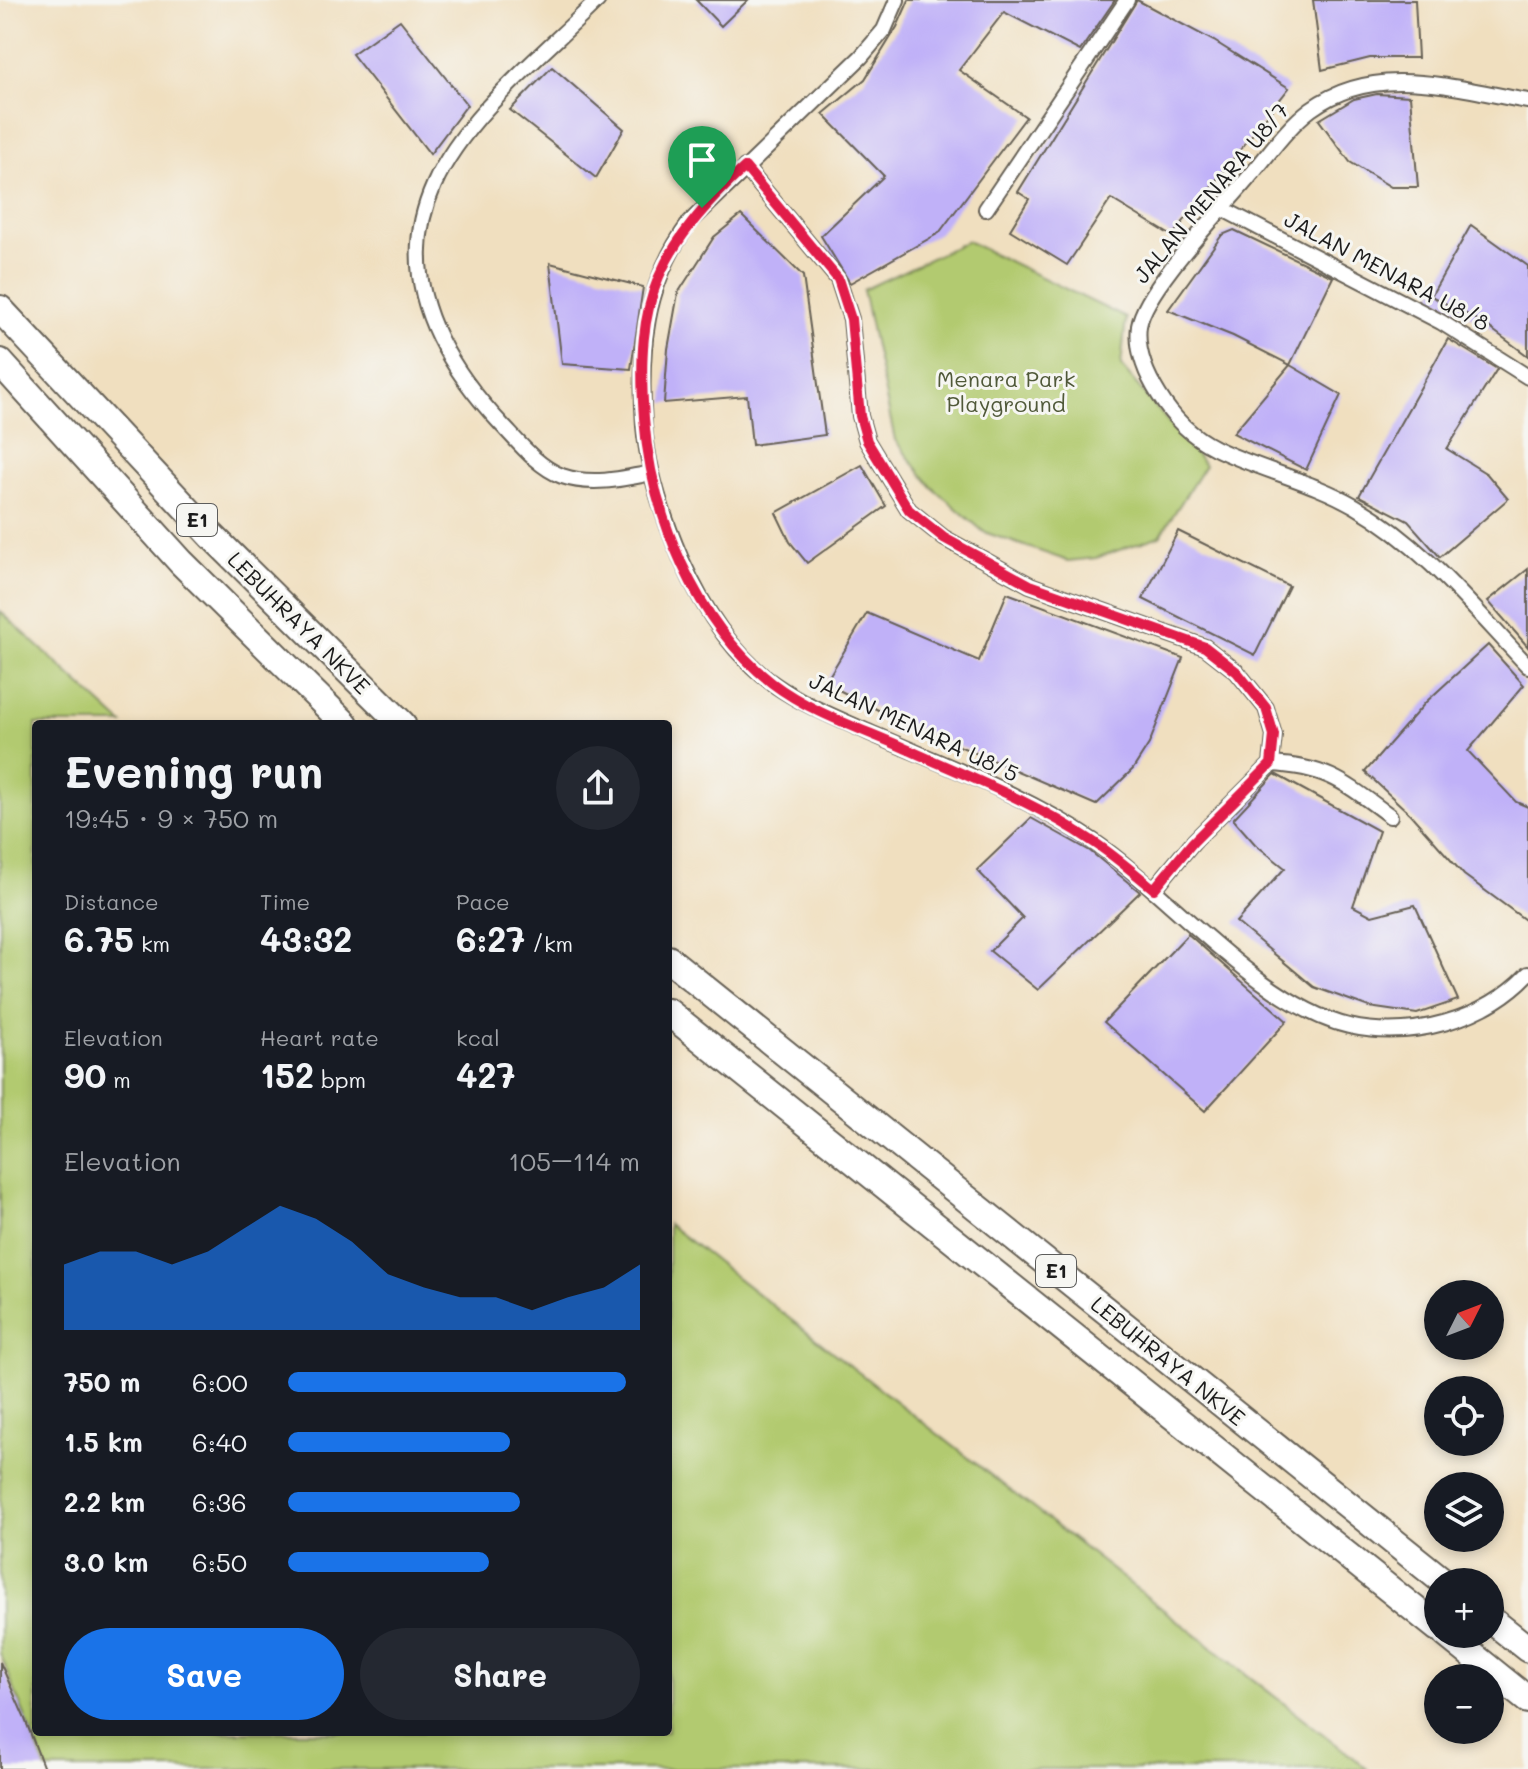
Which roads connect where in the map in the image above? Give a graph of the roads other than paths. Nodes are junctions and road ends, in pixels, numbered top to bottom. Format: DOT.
graph roads {
  1 [pos="598,0"];
  2 [pos="897,0"];
  3 [pos="1127,0"];
  4 [pos="1528,101"];
  5 [pos="745,167"];
  6 [pos="986,209"];
  7 [pos="1223,209"];
  8 [pos="0,309"];
  9 [pos="0,362"];
  10 [pos="1528,377"];
  11 [pos="651,473"];
  12 [pos="1528,666"];
  13 [pos="341,720"];
  14 [pos="398,720"];
  15 [pos="1271,764"];
  16 [pos="1390,816"];
  17 [pos="1154,889"];
  18 [pos="672,962"];
  19 [pos="1528,974"];
  20 [pos="672,1015"];
  21 [pos="1427,1568"];
  22 [pos="1424,1617"];
  23 [pos="1504,1630"];
  24 [pos="1463,1648"];
  25 [pos="1528,1649"];
  26 [pos="1528,1700"];
  1 -- 11 [label="street"];
  2 -- 5 [label="street, JALAN MENARA U8/5"];
  3 -- 6 [label="street"];
  4 -- 7 [label="street, JALAN MENARA U8/7"];
  5 -- 11 [label="street, JALAN MENARA U8/5"];
  5 -- 15 [label="street"];
  7 -- 10 [label="street, JALAN MENARA U8/8"];
  7 -- 12 [label="street, JALAN MENARA U8/7"];
  8 -- 14 [label="highway, LEBUHRAYA NKVE / E1"];
  9 -- 13 [label="highway, LEBUHRAYA NKVE / E1"];
  11 -- 17 [label="street, JALAN MENARA U8/5"];
  15 -- 16 [label="street"];
  15 -- 17 [label="street"];
  17 -- 19 [label="street, JALAN MENARA U8/5"];
  18 -- 21 [label="highway, LEBUHRAYA NKVE / E1"];
  20 -- 22 [label="highway, LEBUHRAYA NKVE / E1"];
  23 -- 25 [label="highway"];
  24 -- 26 [label="highway"];
}
